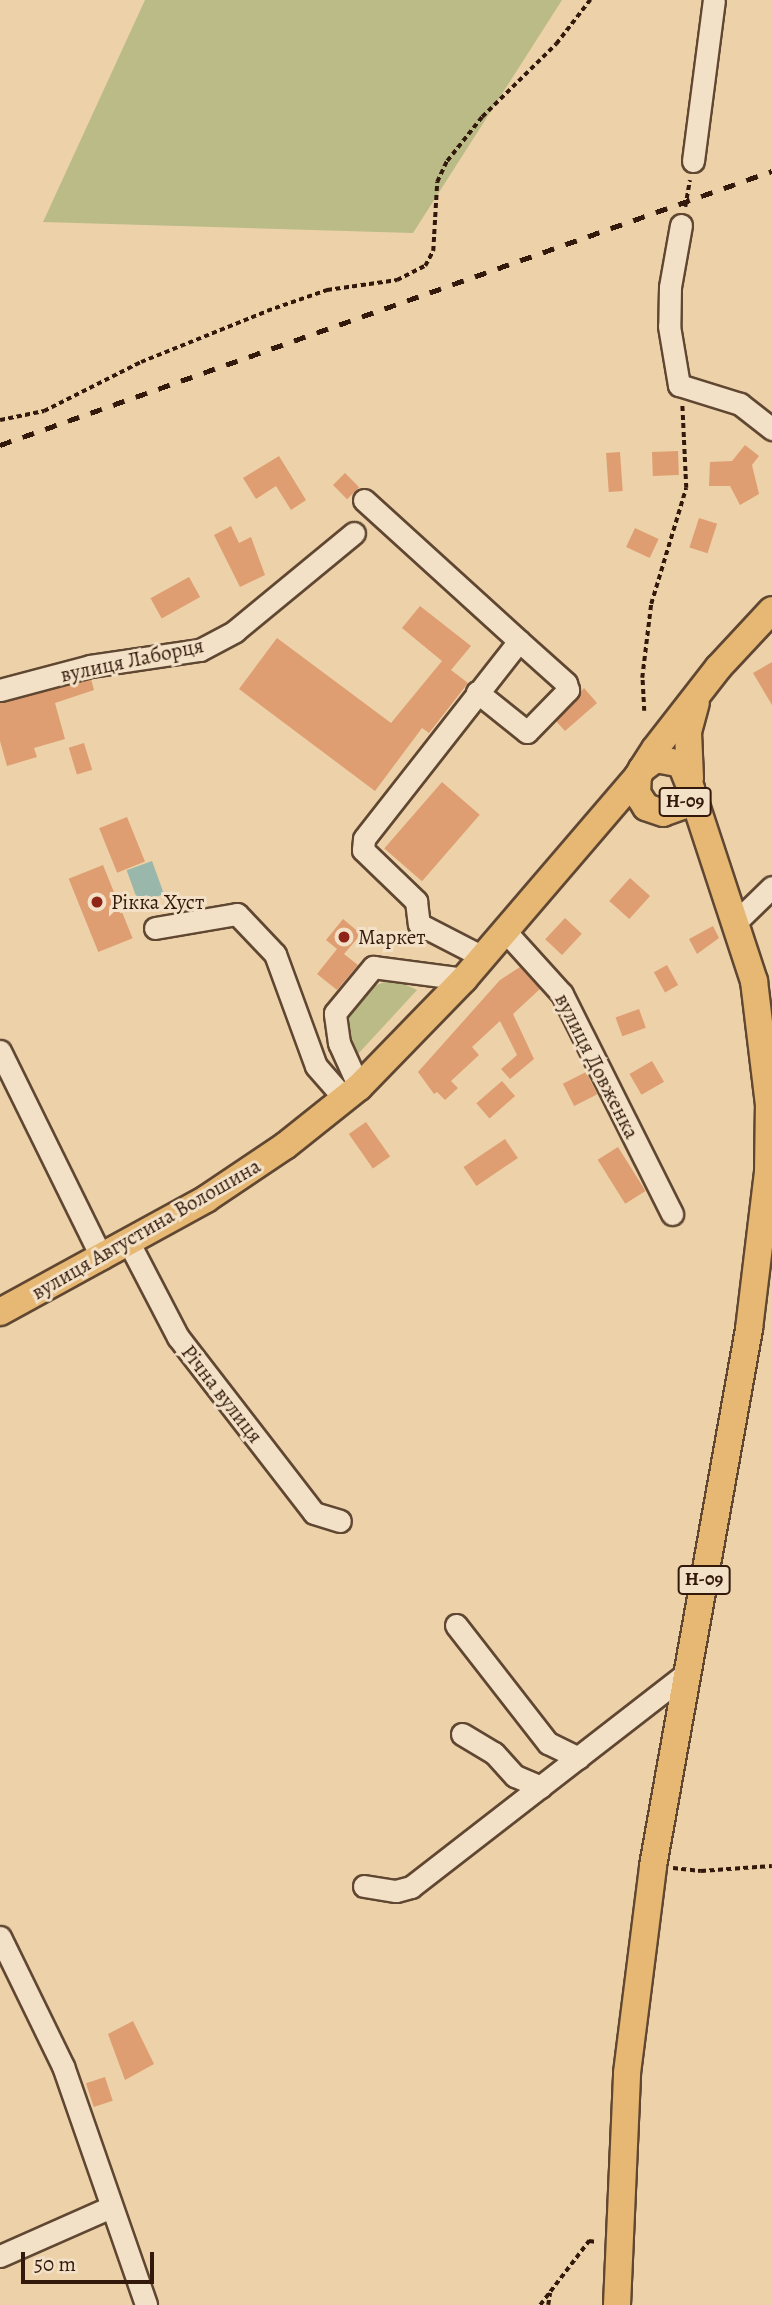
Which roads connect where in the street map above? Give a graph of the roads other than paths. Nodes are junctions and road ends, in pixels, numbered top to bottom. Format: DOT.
graph roads {
  1 [pos="714,0"];
  2 [pos="693,161"];
  3 [pos="681,225"];
  4 [pos="772,429"];
  5 [pos="364,500"];
  6 [pos="354,533"];
  7 [pos="772,610"];
  8 [pos="519,641"];
  9 [pos="0,691"];
  10 [pos="477,692"];
  11 [pos="698,695"];
  12 [pos="640,773"];
  13 [pos="691,784"];
  14 [pos="608,808"];
  15 [pos="650,809"];
  16 [pos="715,860"];
  17 [pos="772,887"];
  18 [pos="736,922"];
  19 [pos="155,928"];
  20 [pos="505,931"];
  21 [pos="483,957"];
  22 [pos="464,979"];
  23 [pos="0,1051"];
  24 [pos="352,1093"];
  25 [pos="672,1214"];
  26 [pos="129,1243"];
  27 [pos="102,1258"];
  28 [pos="0,1312"];
  29 [pos="340,1521"];
  30 [pos="456,1625"];
  31 [pos="688,1672"];
  32 [pos="462,1734"];
  33 [pos="579,1758"];
  34 [pos="541,1787"];
  35 [pos="364,1886"];
  36 [pos="0,1937"];
  37 [pos="109,2208"];
  38 [pos="0,2256"];
  39 [pos="146,2305"];
  40 [pos="617,2305"];
  1 -- 2 [label="street"];
  3 -- 4 [label="street"];
  5 -- 8 [label="street"];
  6 -- 9 [label="street, вулиця Лаборця"];
  7 -- 11 [label="main road, вулиця Августина Волошина / Н-09"];
  8 -- 10 [label="street"];
  8 -- 10 [label="street"];
  10 -- 21 [label="street"];
  11 -- 12 [label="main road, вулиця Августина Волошина / Н-09"];
  11 -- 13 [label="main road, вулиця Августина Волошина / Н-09"];
  12 -- 13 [label="main road, Н-09"];
  12 -- 14 [label="main road, вулиця Августина Волошина"];
  12 -- 15 [label="main road, Н-09"];
  13 -- 15 [label="main road, Н-09"];
  13 -- 16 [label="main road, Н-09"];
  14 -- 15 [label="main road"];
  14 -- 20 [label="main road, вулиця Августина Волошина"];
  15 -- 16 [label="main road, Н-09"];
  16 -- 18 [label="main road, Н-09"];
  17 -- 18 [label="street"];
  18 -- 31 [label="main road, Н-09"];
  19 -- 24 [label="street"];
  20 -- 21 [label="main road, вулиця Августина Волошина"];
  20 -- 25 [label="street, вулиця Довженка"];
  21 -- 22 [label="main road, вулиця Августина Волошина"];
  22 -- 24 [label="main road, вулиця Августина Волошина"];
  22 -- 24 [label="street"];
  23 -- 27 [label="street"];
  24 -- 26 [label="main road, вулиця Августина Волошина"];
  26 -- 27 [label="main road, вулиця Августина Волошина"];
  26 -- 29 [label="street, Річна вулиця"];
  27 -- 28 [label="main road, вулиця Августина Волошина"];
  30 -- 33 [label="street"];
  31 -- 33 [label="street"];
  31 -- 40 [label="main road, Н-09"];
  32 -- 34 [label="street"];
  33 -- 34 [label="street"];
  34 -- 35 [label="street"];
  36 -- 37 [label="street"];
  37 -- 38 [label="street"];
  37 -- 39 [label="street"];
}
